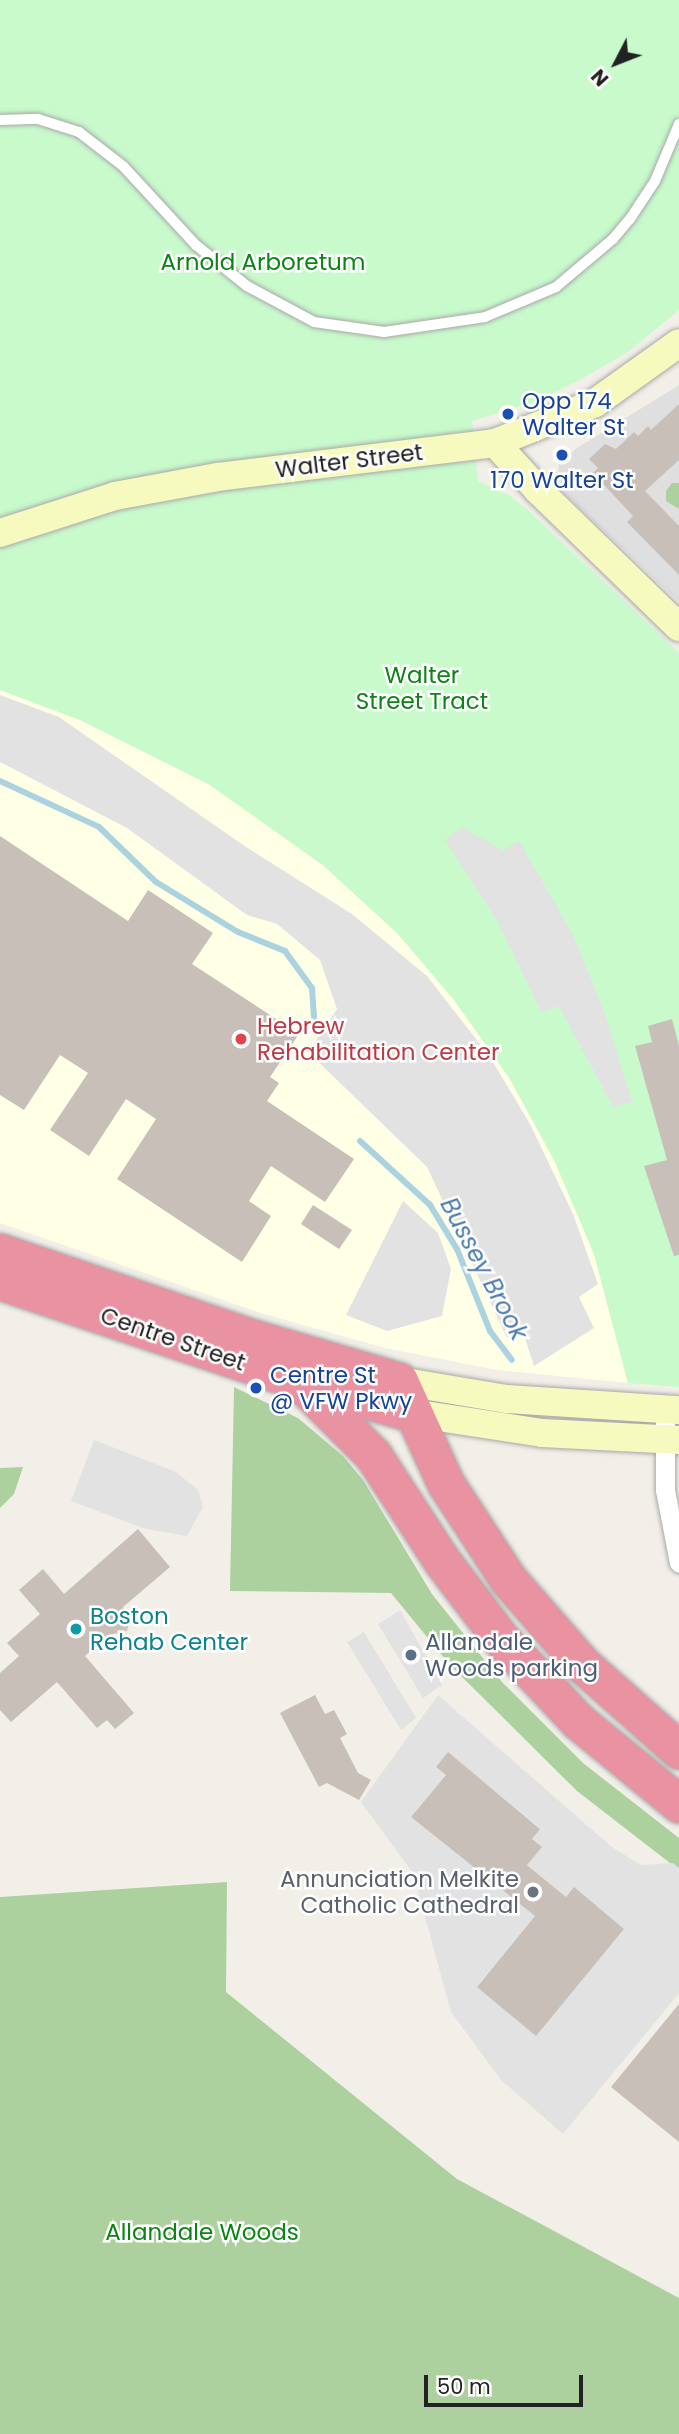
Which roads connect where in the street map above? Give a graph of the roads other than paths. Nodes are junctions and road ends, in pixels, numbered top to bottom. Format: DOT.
graph roads {
  1 [pos="0,120"];
  2 [pos="679,124"];
  3 [pos="679,343"];
  4 [pos="495,443"];
  5 [pos="0,533"];
  6 [pos="679,627"];
  7 [pos="0,1252"];
  8 [pos="0,1281"];
  9 [pos="299,1381"];
  10 [pos="405,1397"];
  11 [pos="672,1410"];
  12 [pos="672,1439"];
  13 [pos="679,1563"];
  14 [pos="679,1750"];
  15 [pos="679,1804"];
  1 -- 2 [label="lane"];
  3 -- 4 [label="street, Walter Street"];
  4 -- 5 [label="street, Walter Street"];
  4 -- 6 [label="street"];
  7 -- 10 [label="highway, Centre Street"];
  8 -- 9 [label="highway, Centre Street"];
  9 -- 10 [label="highway, Centre Street"];
  9 -- 15 [label="highway"];
  10 -- 11 [label="street, Centre Street"];
  10 -- 12 [label="street, Centre Street"];
  10 -- 14 [label="highway"];
  11 -- 12 [label="street"];
  12 -- 13 [label="street"];
}
